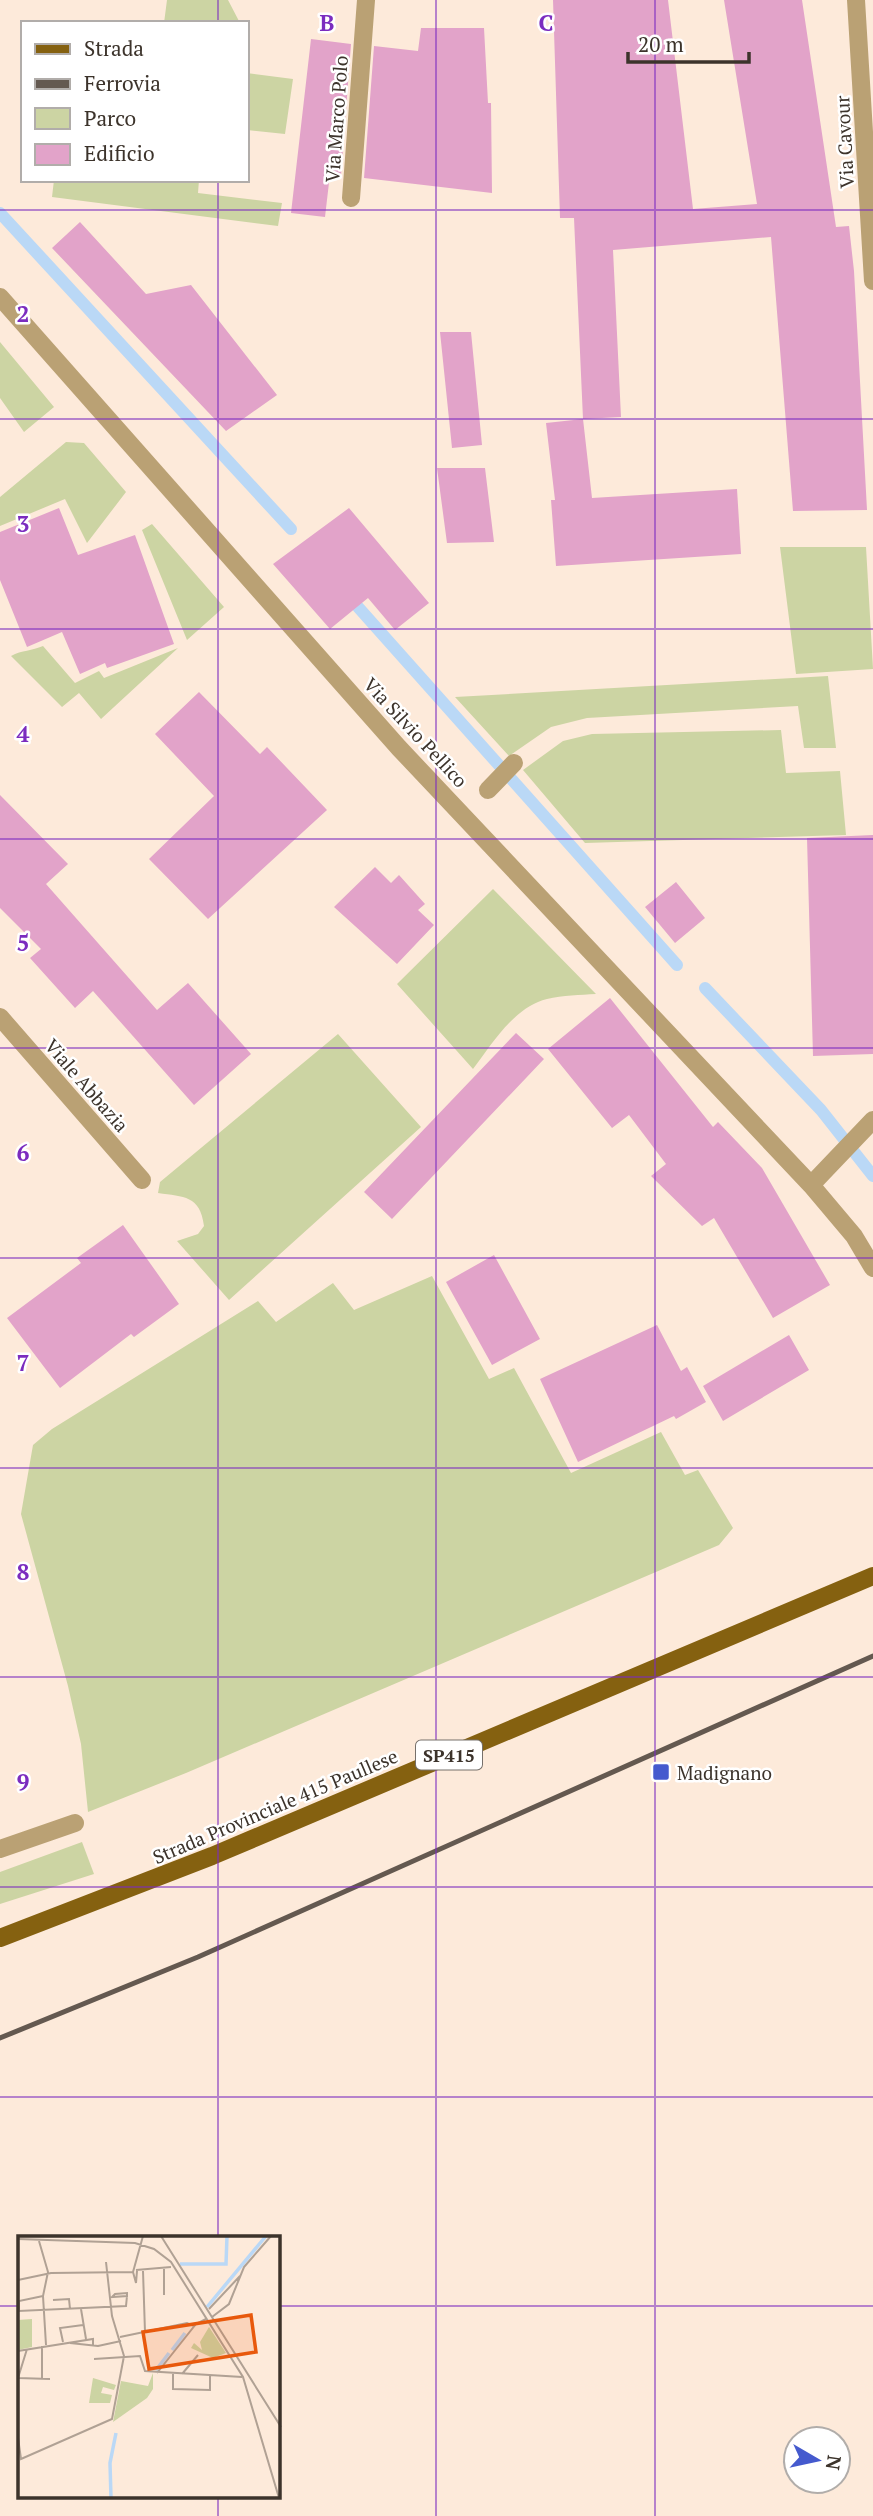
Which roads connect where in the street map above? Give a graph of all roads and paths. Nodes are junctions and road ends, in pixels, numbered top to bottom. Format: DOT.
graph roads {
  1 [pos="366,0"];
  2 [pos="856,0"];
  3 [pos="866,60"];
  4 [pos="351,198"];
  5 [pos="873,281"];
  6 [pos="0,297"];
  7 [pos="514,763"];
  8 [pos="488,790"];
  9 [pos="0,1017"];
  10 [pos="868,1125"];
  11 [pos="142,1181"];
  12 [pos="811,1185"];
  13 [pos="873,1268"];
  14 [pos="873,1576"];
  15 [pos="75,1823"];
  16 [pos="0,1849"];
  17 [pos="0,1938"];
  1 -- 4 [label="street, Via Marco Polo"];
  2 -- 3 [label="street, Via Cavour"];
  3 -- 5 [label="street, Via Cavour"];
  6 -- 12 [label="street, Via Silvio Pellico"];
  7 -- 8 [label="street"];
  9 -- 11 [label="street, Viale Abbazia"];
  10 -- 12 [label="street"];
  12 -- 13 [label="street, Via Silvio Pellico"];
  14 -- 17 [label="main road, Strada Provinciale 415 Paullese / SP415"];
  15 -- 16 [label="street"];
}
